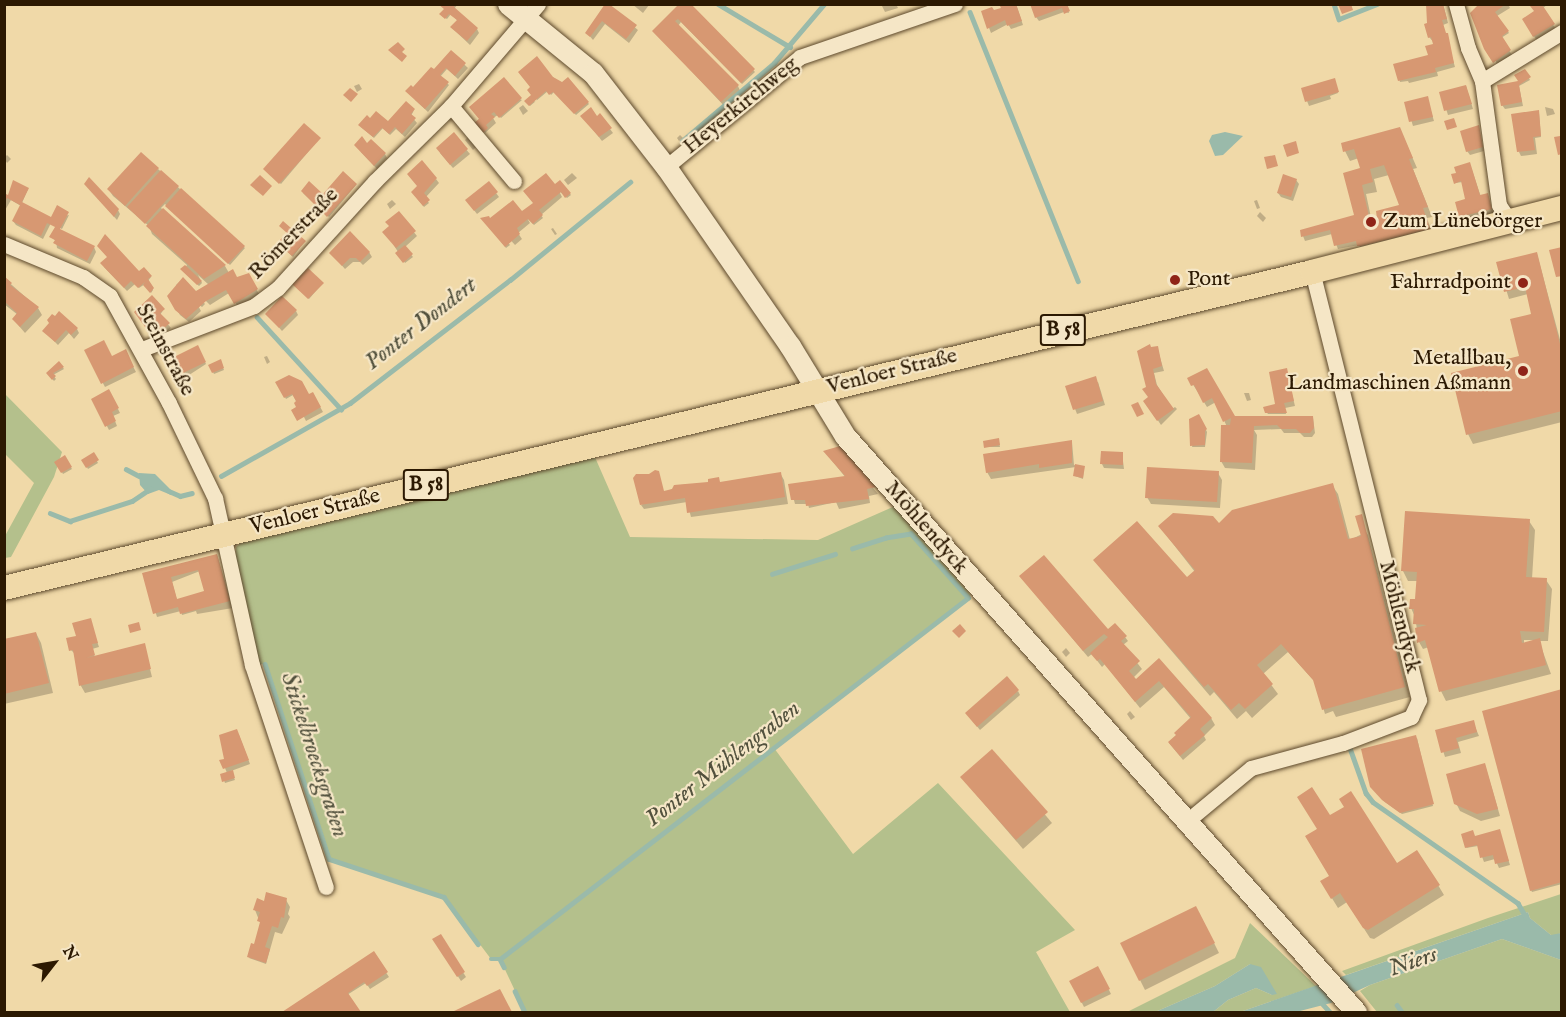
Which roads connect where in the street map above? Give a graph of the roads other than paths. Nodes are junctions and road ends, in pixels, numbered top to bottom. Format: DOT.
graph roads {
  1 [pos="508,4"];
  2 [pos="955,4"];
  3 [pos="1456,4"];
  4 [pos="532,12"];
  5 [pos="1562,32"];
  6 [pos="1482,81"];
  7 [pos="451,106"];
  8 [pos="666,167"];
  9 [pos="514,181"];
  10 [pos="1562,208"];
  11 [pos="1506,222"];
  12 [pos="4,244"];
  13 [pos="1312,272"];
  14 [pos="142,350"];
  15 [pos="815,391"];
  16 [pos="222,535"];
  17 [pos="4,588"];
  18 [pos="1187,822"];
  19 [pos="326,887"];
  20 [pos="1356,1012"];
  1 -- 4 [label="street, Heyerkirchweg"];
  2 -- 8 [label="street, Heyerkirchweg"];
  3 -- 6 [label="street"];
  4 -- 7 [label="street, Römerstraße"];
  4 -- 8 [label="street, Heyerkirchweg"];
  5 -- 6 [label="street"];
  6 -- 11 [label="street"];
  7 -- 9 [label="street"];
  7 -- 14 [label="street, Römerstraße"];
  8 -- 15 [label="street, Heyerkirchweg"];
  10 -- 11 [label="main road, Venloer Straße / B 58"];
  11 -- 13 [label="main road, Venloer Straße / B 58"];
  12 -- 14 [label="street, Steinstraße"];
  13 -- 15 [label="main road, Venloer Straße / B 58"];
  13 -- 18 [label="street, Möhlendyck"];
  14 -- 16 [label="street, Steinstraße"];
  15 -- 16 [label="main road, Venloer Straße / B 58"];
  15 -- 18 [label="street, Möhlendyck"];
  16 -- 17 [label="main road, Venloer Straße / B 58"];
  16 -- 19 [label="street, Venloer Straße"];
  18 -- 20 [label="street, Möhlendyck"];
}
